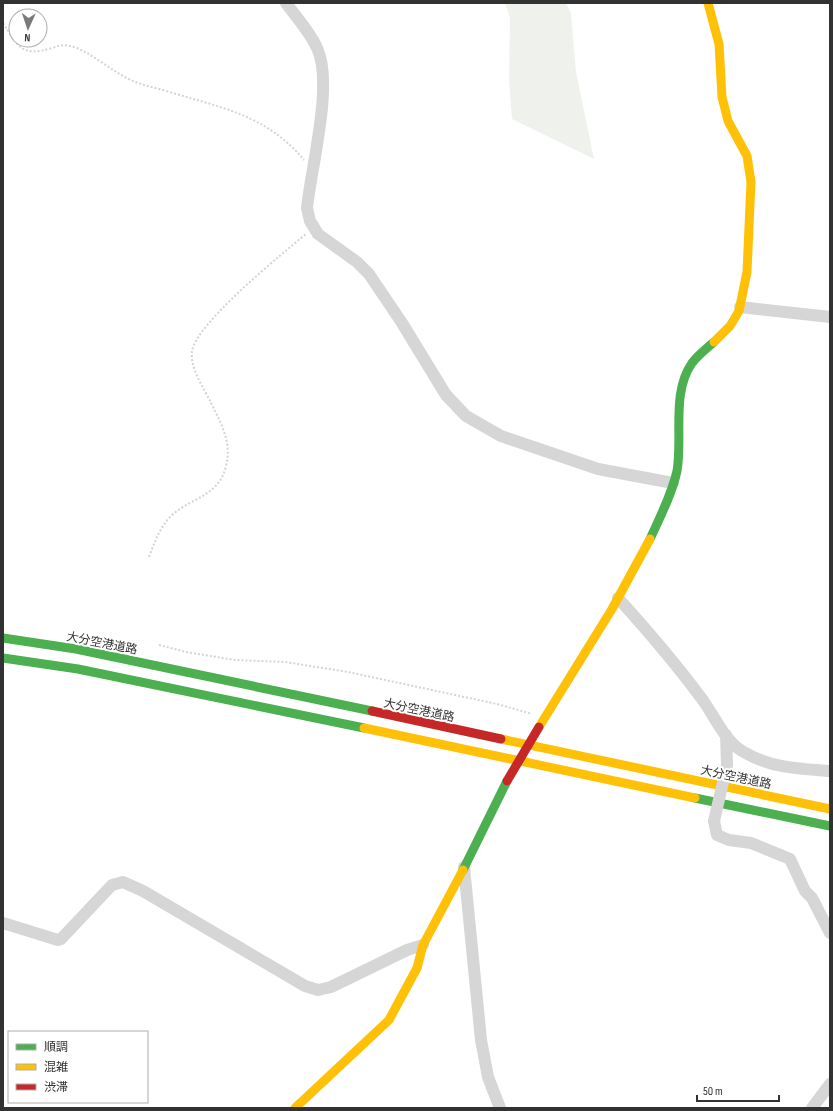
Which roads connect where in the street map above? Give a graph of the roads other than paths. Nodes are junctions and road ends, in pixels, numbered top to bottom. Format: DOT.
graph roads {
  1 [pos="286,3"];
  2 [pos="708,3"];
  3 [pos="740,307"];
  4 [pos="830,317"];
  5 [pos="673,484"];
  6 [pos="618,598"];
  7 [pos="3,638"];
  8 [pos="3,658"];
  9 [pos="726,735"];
  10 [pos="830,771"];
  11 [pos="830,809"];
  12 [pos="830,826"];
  13 [pos="464,866"];
  14 [pos="3,923"];
  15 [pos="830,933"];
  16 [pos="423,945"];
  17 [pos="830,1084"];
  18 [pos="295,1108"];
  19 [pos="500,1108"];
  20 [pos="812,1108"];
  1 -- 5 [label="street"];
  2 -- 3 [label="main road"];
  3 -- 4 [label="street"];
  3 -- 5 [label="main road"];
  5 -- 6 [label="main road"];
  6 -- 9 [label="street"];
  6 -- 13 [label="main road, bridge"];
  7 -- 11 [label="main road, 大分空港道路"];
  8 -- 12 [label="main road"];
  9 -- 10 [label="street"];
  9 -- 15 [label="street, bridge"];
  13 -- 16 [label="main road"];
  13 -- 19 [label="street"];
  14 -- 16 [label="street"];
  16 -- 18 [label="main road"];
  17 -- 20 [label="street"];
}
